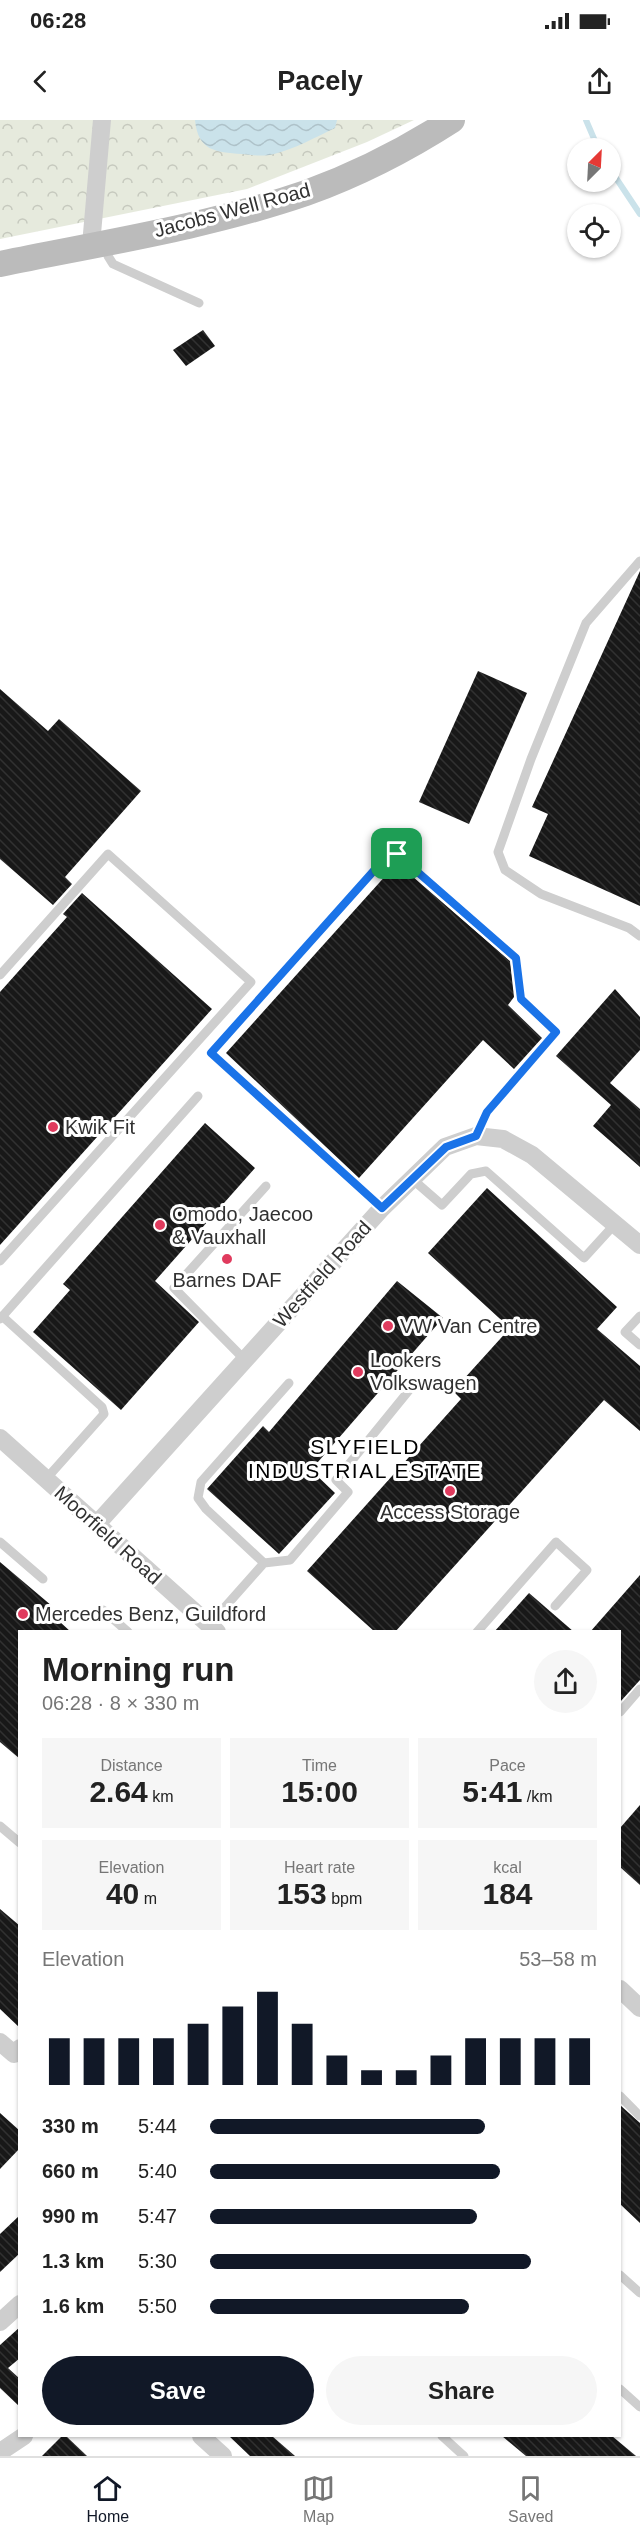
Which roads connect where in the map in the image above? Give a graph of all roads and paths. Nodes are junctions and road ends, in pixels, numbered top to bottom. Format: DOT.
graph roads {
  1 [pos="102,120"];
  2 [pos="452,120"];
  3 [pos="98,244"];
  4 [pos="0,264"];
  5 [pos="199,303"];
  6 [pos="640,561"];
  7 [pos="640,936"];
  8 [pos="0,975"];
  9 [pos="198,1096"];
  10 [pos="476,1136"];
  11 [pos="411,1178"];
  12 [pos="266,1186"];
  13 [pos="382,1208"];
  14 [pos="615,1224"];
  15 [pos="640,1245"];
  16 [pos="0,1261"];
  17 [pos="640,1316"];
  18 [pos="1,1317"];
  19 [pos="640,1345"];
  20 [pos="245,1360"];
  21 [pos="289,1383"];
  22 [pos="415,1383"];
  23 [pos="0,1438"];
  24 [pos="46,1479"];
  25 [pos="96,1525"];
  26 [pos="0,1542"];
  27 [pos="264,1563"];
  28 [pos="43,1579"];
  29 [pos="555,1606"];
  30 [pos="103,1610"];
  31 [pos="213,1629"];
  32 [pos="126,1630"];
  33 [pos="479,1630"];
  34 [pos="640,1689"];
  35 [pos="621,1711"];
  36 [pos="0,1826"];
  37 [pos="18,1841"];
  38 [pos="621,1990"];
  39 [pos="640,2008"];
  40 [pos="0,2042"];
  41 [pos="18,2050"];
  42 [pos="621,2097"];
  43 [pos="640,2116"];
  44 [pos="621,2276"];
  45 [pos="640,2293"];
  46 [pos="18,2306"];
  47 [pos="0,2322"];
  48 [pos="621,2390"];
  49 [pos="640,2407"];
  50 [pos="23,2437"];
  51 [pos="202,2437"];
  52 [pos="443,2437"];
  53 [pos="3,2451"];
  54 [pos="223,2456"];
  55 [pos="464,2456"];
  1 -- 3 [label="street"];
  2 -- 3 [label="street, Jacobs Well Road"];
  3 -- 4 [label="street, Jacobs Well Road"];
  3 -- 5 [label="lane"];
  6 -- 7 [label="lane"];
  8 -- 16 [label="lane"];
  9 -- 18 [label="lane"];
  10 -- 11 [label="street, Westfield Road"];
  10 -- 13 [label="lane"];
  10 -- 14 [label="street, Westfield Road"];
  11 -- 13 [label="street, Westfield Road"];
  11 -- 14 [label="lane"];
  12 -- 20 [label="lane"];
  13 -- 20 [label="street, Westfield Road"];
  14 -- 15 [label="street, Westfield Road"];
  17 -- 19 [label="lane"];
  18 -- 24 [label="lane"];
  20 -- 25 [label="street, Westfield Road"];
  21 -- 27 [label="lane"];
  22 -- 27 [label="lane"];
  23 -- 24 [label="street, Moorfield Road"];
  24 -- 25 [label="street, Moorfield Road"];
  25 -- 31 [label="street, Moorfield Road"];
  26 -- 28 [label="lane"];
  27 -- 31 [label="lane"];
  29 -- 33 [label="lane"];
  30 -- 32 [label="lane"];
  34 -- 35 [label="lane"];
  36 -- 37 [label="lane"];
  38 -- 39 [label="street"];
  40 -- 41 [label="street"];
  42 -- 43 [label="lane"];
  44 -- 45 [label="lane"];
  46 -- 47 [label="street"];
  48 -- 49 [label="lane"];
  50 -- 53 [label="street"];
  51 -- 54 [label="street"];
  52 -- 55 [label="lane"];
}
